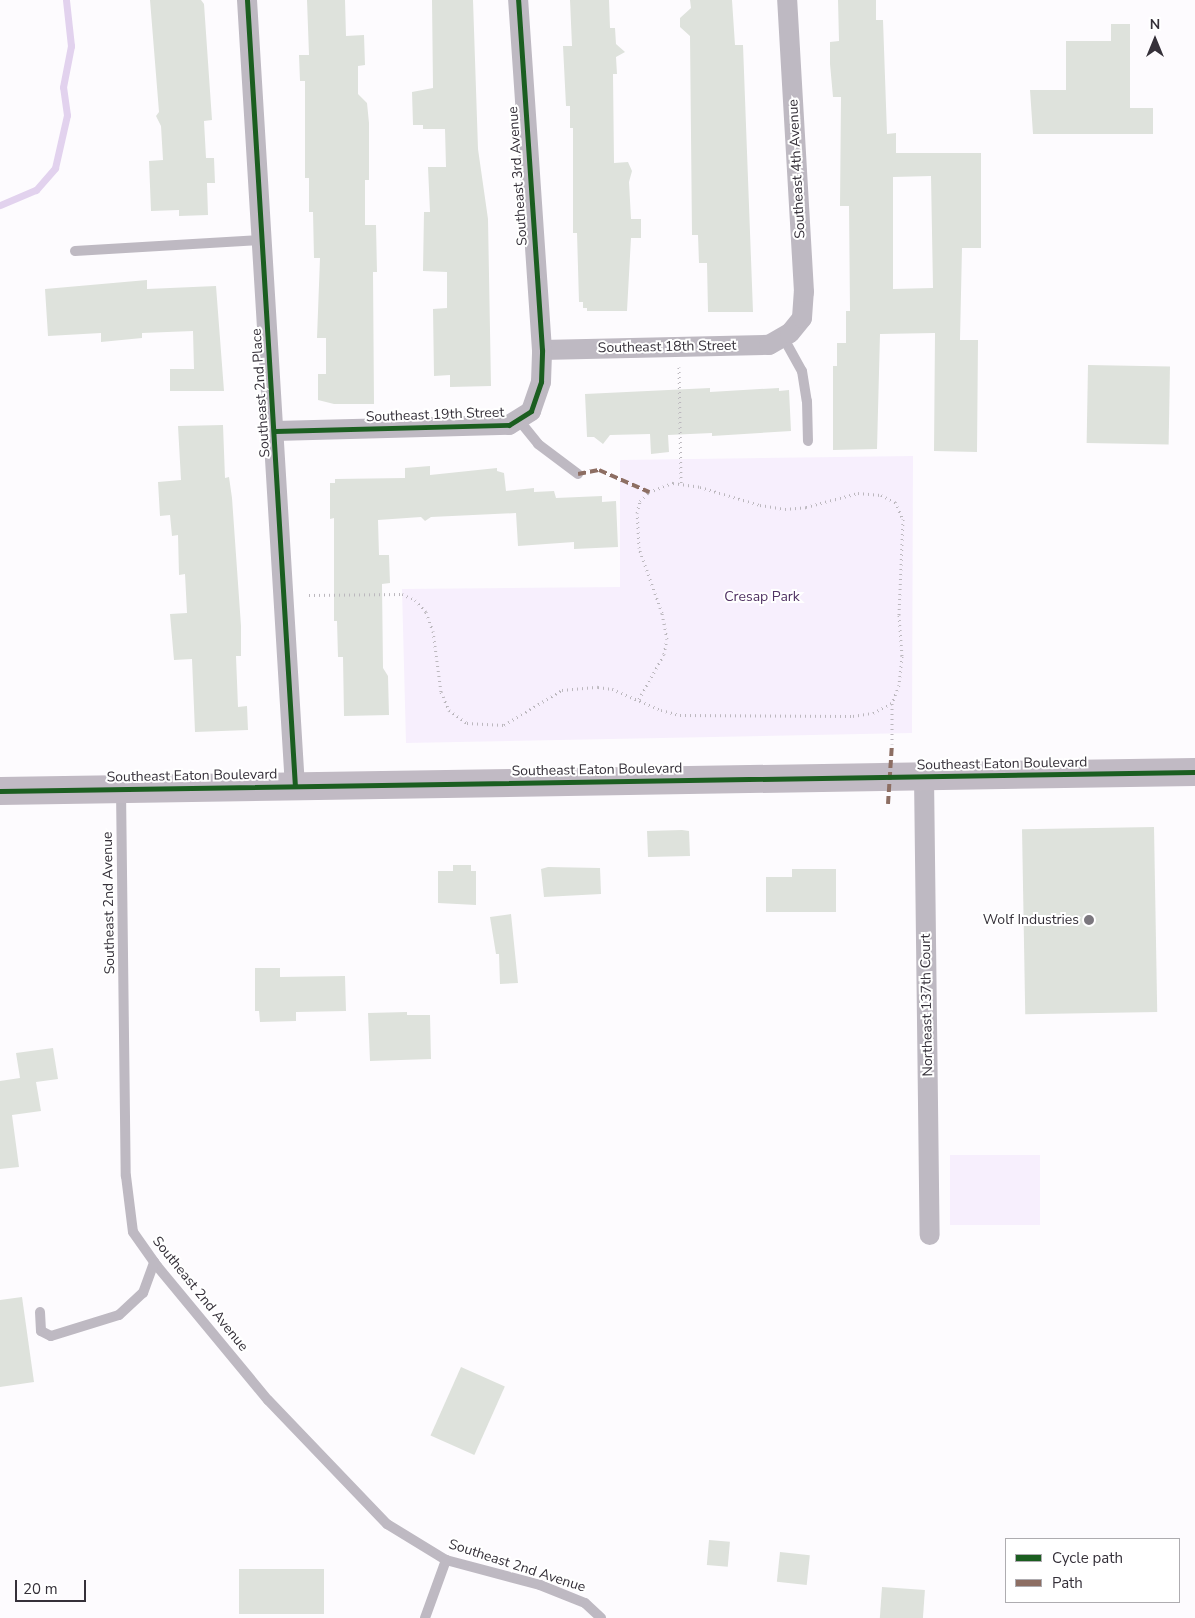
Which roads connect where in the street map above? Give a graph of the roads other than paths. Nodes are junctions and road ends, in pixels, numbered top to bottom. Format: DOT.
graph roads {
  1 [pos="247,0"];
  2 [pos="518,0"];
  3 [pos="787,0"];
  4 [pos="262,240"];
  5 [pos="75,251"];
  6 [pos="786,335"];
  7 [pos="542,350"];
  8 [pos="518,419"];
  9 [pos="275,431"];
  10 [pos="808,441"];
  11 [pos="578,474"];
  12 [pos="1195,772"];
  13 [pos="924,776"];
  14 [pos="294,786"];
  15 [pos="121,789"];
  16 [pos="0,791"];
  17 [pos="930,1235"];
  18 [pos="154,1262"];
  19 [pos="40,1312"];
  20 [pos="446,1560"];
  21 [pos="425,1618"];
  22 [pos="601,1618"];
  1 -- 4 [label="street, Southeast 2nd Place"];
  2 -- 7 [label="street, Southeast 3rd Avenue"];
  3 -- 6 [label="street, Southeast 4th Avenue"];
  4 -- 5 [label="lane"];
  4 -- 9 [label="street, Southeast 2nd Place"];
  6 -- 7 [label="street, Southeast 18th Street"];
  6 -- 10 [label="lane"];
  7 -- 8 [label="street, Southeast 19th Street"];
  8 -- 9 [label="street, Southeast 19th Street"];
  8 -- 11 [label="lane"];
  9 -- 14 [label="street, Southeast 2nd Place"];
  12 -- 13 [label="main road, Southeast Eaton Boulevard"];
  13 -- 14 [label="main road, Southeast Eaton Boulevard"];
  13 -- 17 [label="street, Northeast 137th Court"];
  14 -- 15 [label="main road, Southeast Eaton Boulevard"];
  15 -- 16 [label="main road, Southeast Eaton Boulevard"];
  15 -- 18 [label="lane, Southeast 2nd Avenue"];
  18 -- 19 [label="lane"];
  18 -- 20 [label="lane, Southeast 2nd Avenue"];
  20 -- 21 [label="lane"];
  20 -- 22 [label="lane, Southeast 2nd Avenue"];
}
